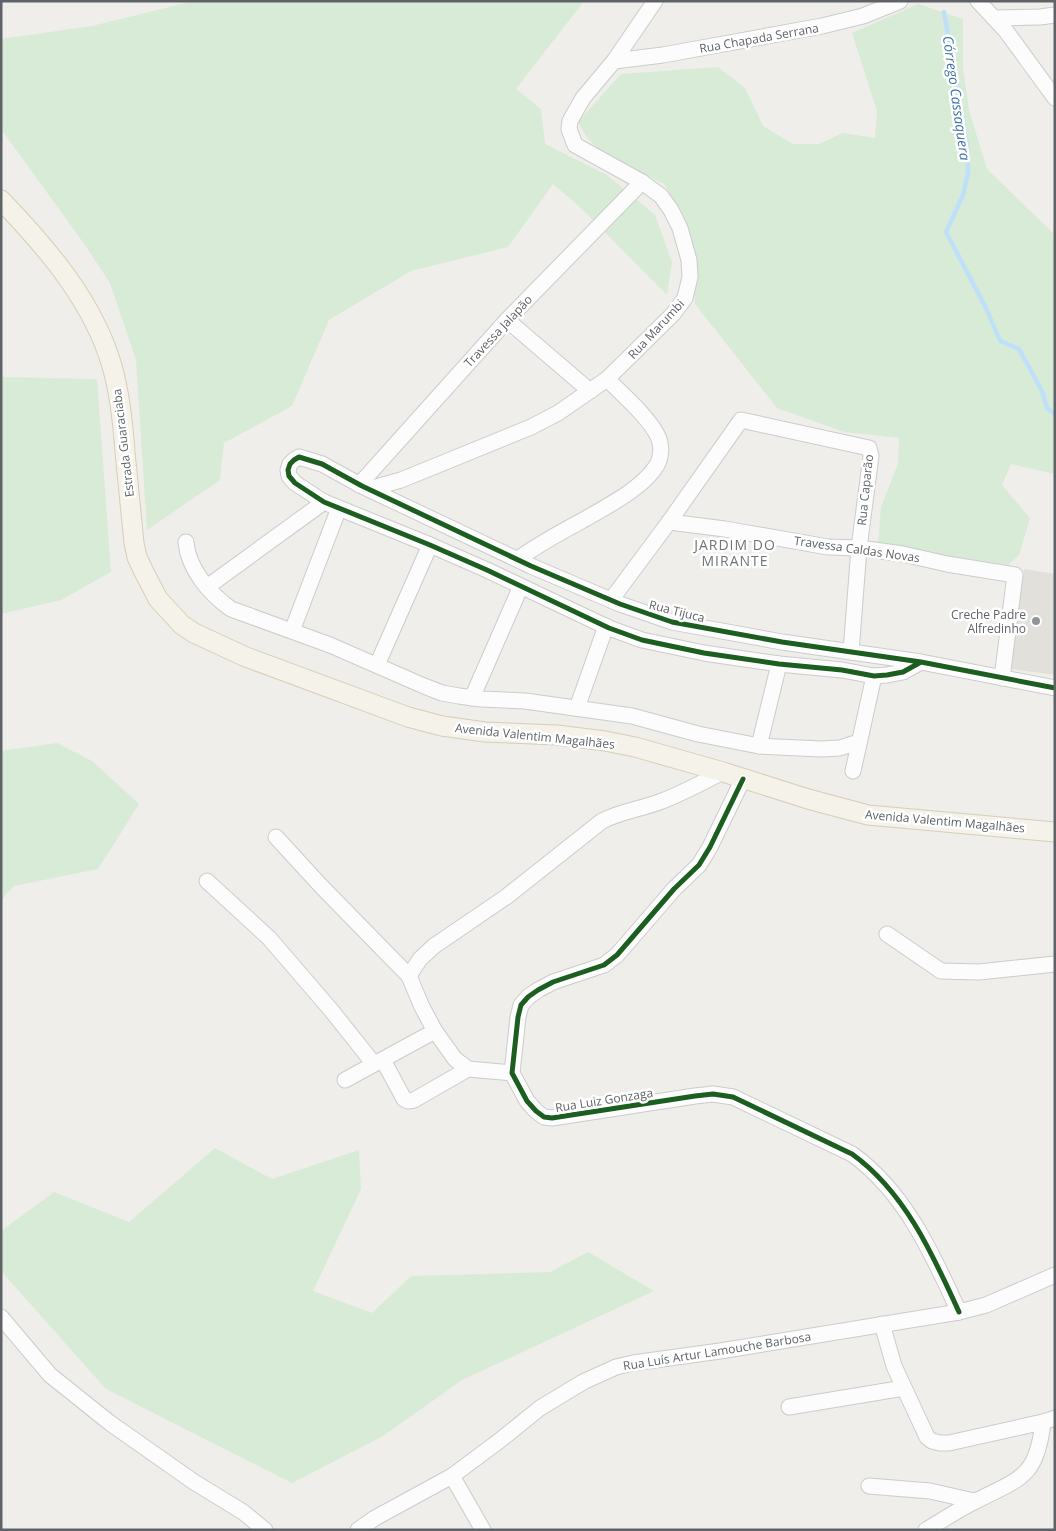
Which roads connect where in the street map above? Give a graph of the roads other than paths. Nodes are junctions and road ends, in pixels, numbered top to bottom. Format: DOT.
graph roads {
  1 [pos="654,1"];
  2 [pos="900,1"];
  3 [pos="978,1"];
  4 [pos="1055,15"];
  5 [pos="994,18"];
  6 [pos="614,61"];
  7 [pos="1055,98"];
  8 [pos="642,182"];
  9 [pos="1,200"];
  10 [pos="507,320"];
  11 [pos="607,379"];
  12 [pos="590,391"];
  13 [pos="364,487"];
  14 [pos="324,502"];
  15 [pos="339,508"];
  16 [pos="669,522"];
  17 [pos="186,542"];
  18 [pos="134,543"];
  19 [pos="430,545"];
  20 [pos="859,548"];
  21 [pos="518,559"];
  22 [pos="521,586"];
  23 [pos="207,587"];
  24 [pos="611,600"];
  25 [pos="606,626"];
  26 [pos="292,631"];
  27 [pos="850,652"];
  28 [pos="921,662"];
  29 [pos="779,664"];
  30 [pos="377,666"];
  31 [pos="874,676"];
  32 [pos="1002,678"];
  33 [pos="1055,688"];
  34 [pos="472,698"];
  35 [pos="576,708"];
  36 [pos="858,742"];
  37 [pos="759,746"];
  38 [pos="854,771"];
  39 [pos="723,772"];
  40 [pos="743,779"];
  41 [pos="1055,832"];
  42 [pos="276,837"];
  43 [pos="207,881"];
  44 [pos="887,934"];
  45 [pos="1055,964"];
  46 [pos="409,976"];
  47 [pos="435,1031"];
  48 [pos="378,1062"];
  49 [pos="468,1069"];
  50 [pos="512,1072"];
  51 [pos="346,1080"];
  52 [pos="1055,1275"];
  53 [pos="959,1312"];
  54 [pos="1,1317"];
  55 [pos="882,1324"];
  56 [pos="904,1388"];
  57 [pos="789,1407"];
  58 [pos="1049,1420"];
  59 [pos="452,1476"];
  60 [pos="869,1486"];
  61 [pos="974,1501"];
  62 [pos="265,1530"];
  63 [pos="358,1530"];
  64 [pos="483,1530"];
  65 [pos="926,1530"];
  1 -- 6 [label="street, Rua Marumbi"];
  2 -- 6 [label="street, Rua Chapada Serrana"];
  3 -- 5 [label="street"];
  4 -- 5 [label="street"];
  5 -- 7 [label="street"];
  6 -- 8 [label="street, Rua Marumbi"];
  8 -- 10 [label="street, Travessa Jalapão"];
  8 -- 11 [label="street, Rua Marumbi"];
  9 -- 18 [label="main road, Estrada Guaraciaba"];
  10 -- 12 [label="street"];
  10 -- 13 [label="street, Travessa Jalapão"];
  11 -- 12 [label="street, Rua Marumbi"];
  11 -- 21 [label="street"];
  12 -- 13 [label="street, Rua Marumbi"];
  13 -- 14 [label="street, Rua Tijuca"];
  13 -- 21 [label="street, Rua Tijuca"];
  14 -- 15 [label="street"];
  14 -- 23 [label="street"];
  15 -- 19 [label="street"];
  15 -- 26 [label="street"];
  16 -- 20 [label="street, Travessa Caldas Novas"];
  16 -- 20 [label="street, Rua Caparão"];
  16 -- 24 [label="street"];
  17 -- 23 [label="street"];
  18 -- 39 [label="main road, Avenida Valentim Magalhães"];
  19 -- 22 [label="street"];
  19 -- 30 [label="street"];
  20 -- 27 [label="street, Rua Caparão"];
  20 -- 32 [label="street, Travessa Caldas Novas"];
  21 -- 24 [label="street, Rua Tijuca"];
  22 -- 25 [label="street"];
  22 -- 34 [label="street"];
  23 -- 26 [label="street"];
  24 -- 27 [label="street, Rua Tijuca"];
  25 -- 29 [label="street"];
  25 -- 35 [label="street"];
  26 -- 30 [label="street"];
  27 -- 28 [label="street, Rua Tijuca"];
  28 -- 31 [label="street"];
  28 -- 32 [label="street, Rua Tijuca"];
  29 -- 31 [label="street"];
  29 -- 37 [label="street"];
  30 -- 34 [label="street"];
  31 -- 36 [label="street"];
  32 -- 33 [label="street, Rua Tijuca"];
  34 -- 35 [label="street"];
  35 -- 37 [label="street"];
  36 -- 37 [label="street"];
  36 -- 38 [label="street"];
  39 -- 40 [label="main road, Avenida Valentim Magalhães"];
  39 -- 46 [label="street"];
  40 -- 41 [label="main road, Avenida Valentim Magalhães"];
  40 -- 50 [label="street"];
  42 -- 46 [label="street"];
  43 -- 48 [label="street"];
  44 -- 45 [label="street"];
  46 -- 47 [label="street"];
  47 -- 48 [label="street"];
  47 -- 49 [label="street"];
  48 -- 49 [label="street"];
  48 -- 51 [label="street"];
  49 -- 50 [label="street"];
  50 -- 53 [label="street, Rua Luiz Gonzaga"];
  52 -- 53 [label="street, Rua Luís Artur Lamouche Barbosa"];
  53 -- 55 [label="street, Rua Luís Artur Lamouche Barbosa"];
  54 -- 62 [label="street"];
  55 -- 56 [label="street"];
  55 -- 59 [label="street, Rua Luís Artur Lamouche Barbosa"];
  56 -- 57 [label="street"];
  56 -- 58 [label="street"];
  58 -- 61 [label="street"];
  59 -- 63 [label="street, Rua Luís Artur Lamouche Barbosa"];
  59 -- 64 [label="street"];
  60 -- 61 [label="street"];
  61 -- 65 [label="street"];
}
